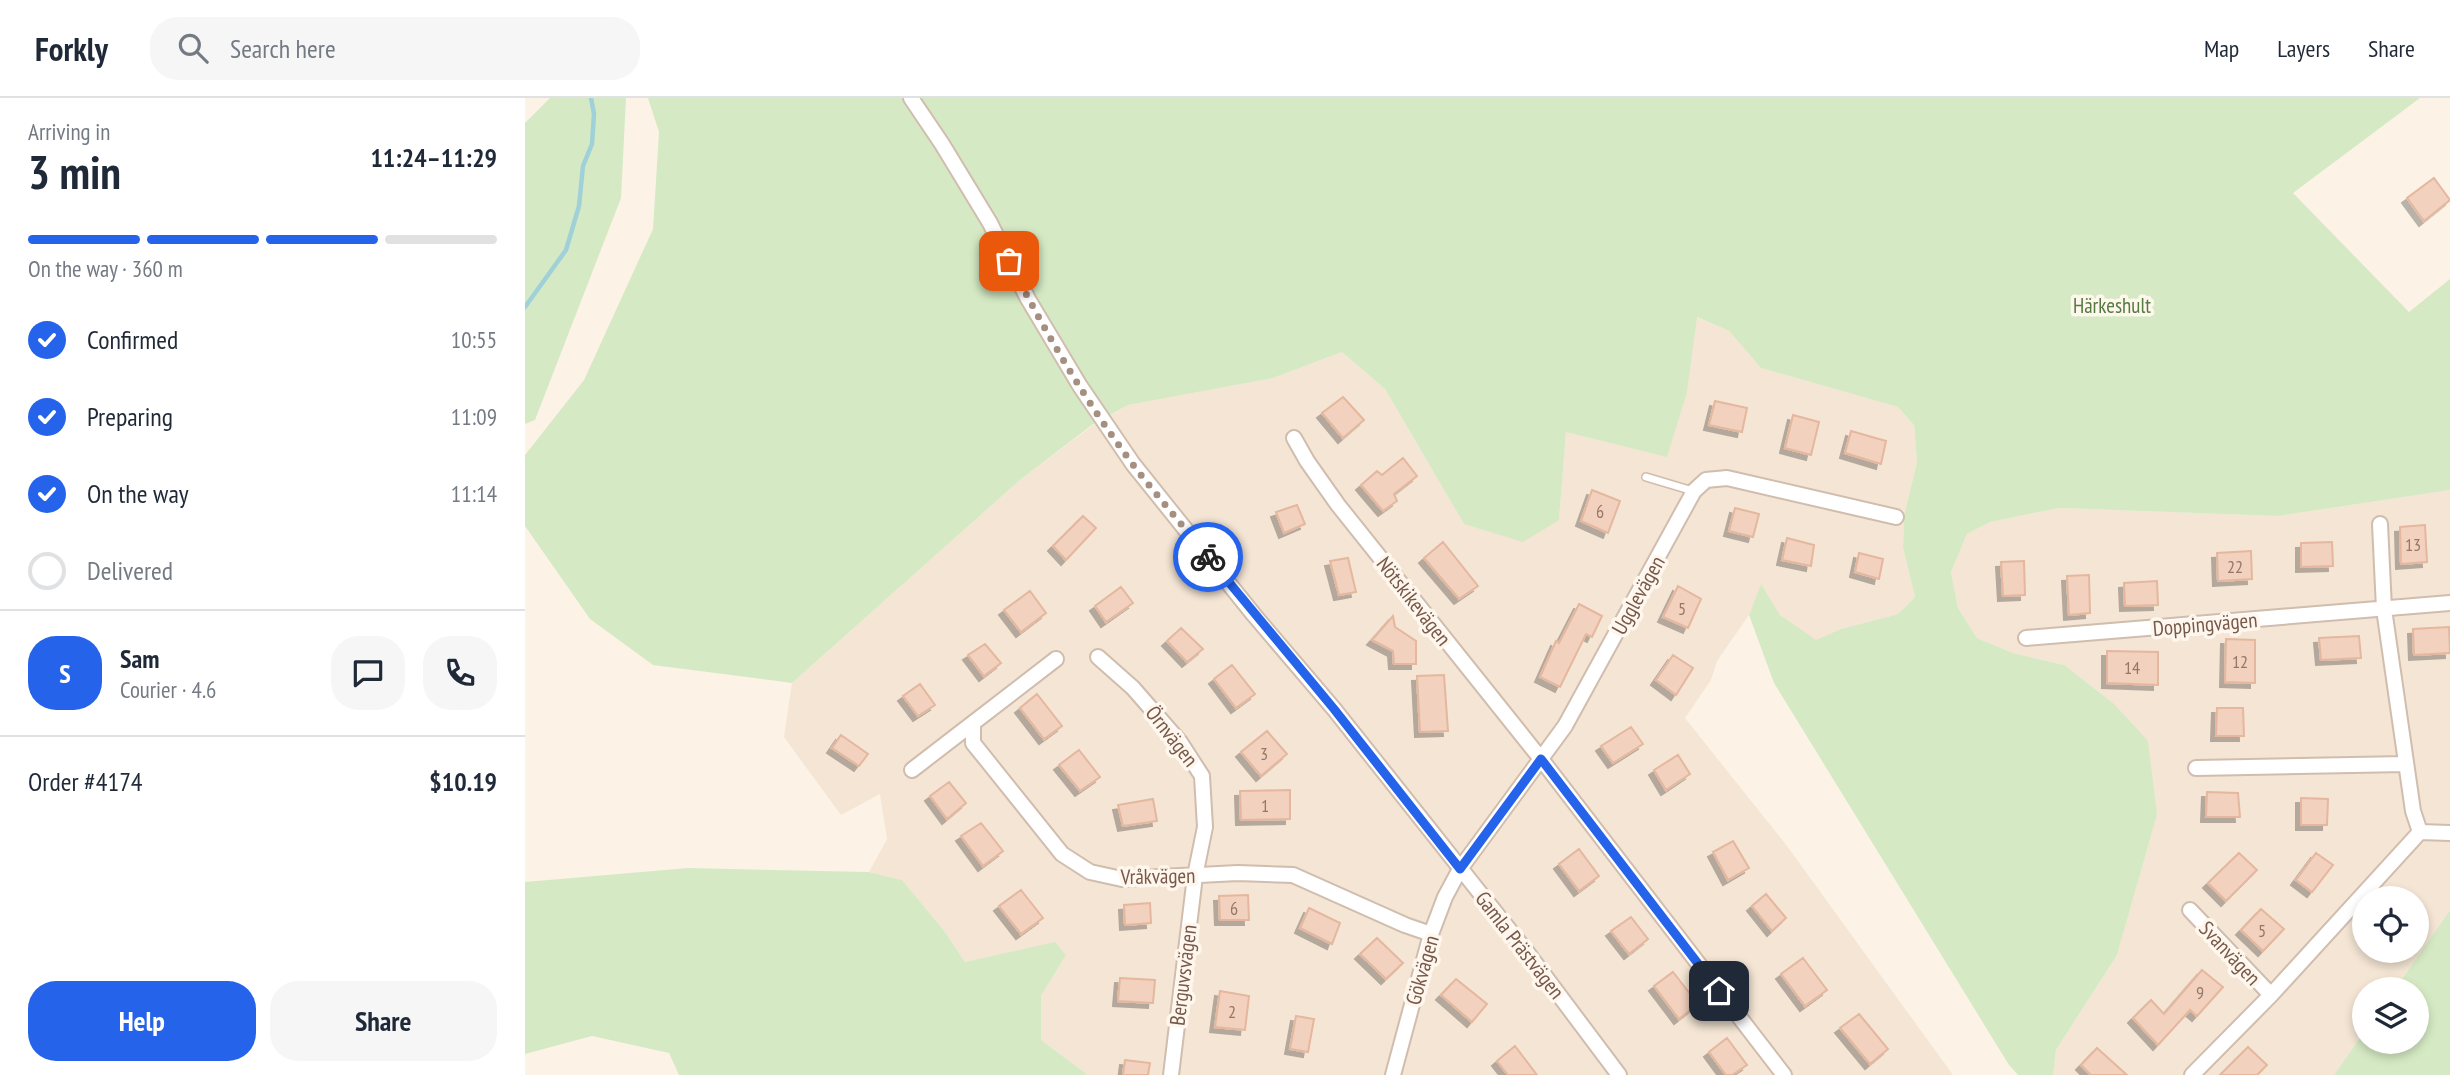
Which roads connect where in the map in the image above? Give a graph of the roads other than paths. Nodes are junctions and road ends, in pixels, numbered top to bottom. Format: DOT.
graph roads {
  1 [pos="911,98"];
  2 [pos="1294,438"];
  3 [pos="1646,477"];
  4 [pos="1694,491"];
  5 [pos="1896,517"];
  6 [pos="2380,524"];
  7 [pos="2450,603"];
  8 [pos="2384,609"];
  9 [pos="2026,638"];
  10 [pos="1098,657"];
  11 [pos="1056,659"];
  12 [pos="973,723"];
  13 [pos="1541,759"];
  14 [pos="2405,764"];
  15 [pos="2196,768"];
  16 [pos="912,770"];
  17 [pos="2420,832"];
  18 [pos="2450,834"];
  19 [pos="1460,869"];
  20 [pos="1195,876"];
  21 [pos="2190,910"];
  22 [pos="1431,934"];
  23 [pos="2270,995"];
  24 [pos="1171,1075"];
  25 [pos="1393,1075"];
  26 [pos="1619,1075"];
  27 [pos="1784,1075"];
  28 [pos="2192,1075"];
  1 -- 19 [label="street, Gamla Prästvägen"];
  2 -- 13 [label="street, Nötskikevägen"];
  3 -- 4 [label="lane"];
  4 -- 5 [label="street"];
  4 -- 13 [label="street, Ugglevägen"];
  6 -- 8 [label="street"];
  7 -- 8 [label="street, Doppingvägen"];
  8 -- 9 [label="street, Doppingvägen"];
  8 -- 14 [label="street"];
  10 -- 20 [label="street, Örnvägen"];
  11 -- 12 [label="street"];
  12 -- 16 [label="street"];
  12 -- 20 [label="street, Vråkvägen"];
  13 -- 19 [label="street, Ugglevägen"];
  13 -- 27 [label="street, Nötskikevägen"];
  14 -- 15 [label="street"];
  14 -- 17 [label="street"];
  17 -- 18 [label="street"];
  17 -- 23 [label="street, Svanvägen"];
  19 -- 22 [label="street, Gökvägen"];
  19 -- 26 [label="street, Gamla Prästvägen"];
  20 -- 22 [label="street, Vråkvägen"];
  20 -- 24 [label="street, Berguvsvägen"];
  21 -- 23 [label="street, Svanvägen"];
  22 -- 25 [label="street, Gökvägen"];
  23 -- 28 [label="street, Svanvägen"];
}
